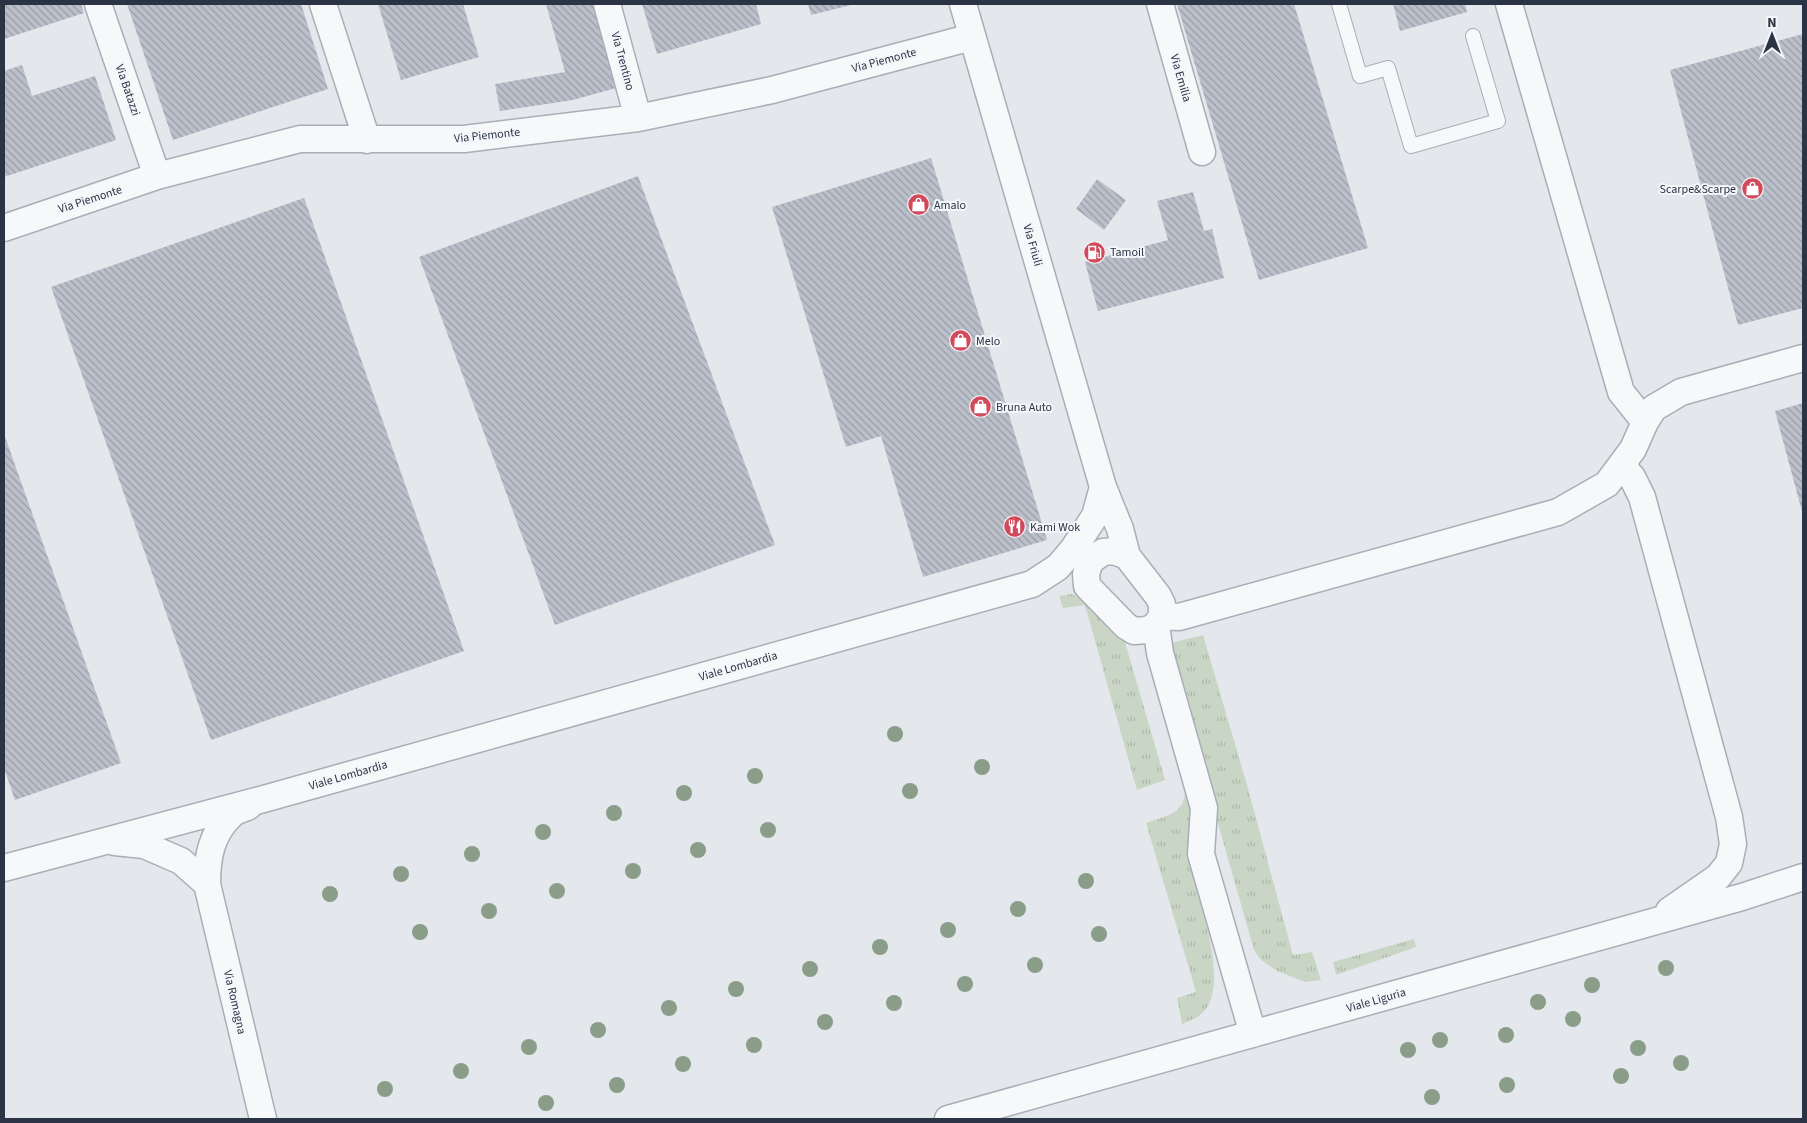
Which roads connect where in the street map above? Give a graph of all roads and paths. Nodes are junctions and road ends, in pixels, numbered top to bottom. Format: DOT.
graph roads {
  1 [pos="98,4"];
  2 [pos="324,4"];
  3 [pos="607,4"];
  4 [pos="963,4"];
  5 [pos="1160,4"];
  6 [pos="1339,4"];
  7 [pos="1509,4"];
  8 [pos="1473,36"];
  9 [pos="972,37"];
  10 [pos="638,118"];
  11 [pos="367,140"];
  12 [pos="1202,152"];
  13 [pos="157,176"];
  14 [pos="4,228"];
  15 [pos="1803,358"];
  16 [pos="1645,422"];
  17 [pos="1621,465"];
  18 [pos="1103,487"];
  19 [pos="1107,557"];
  20 [pos="1058,567"];
  21 [pos="1159,621"];
  22 [pos="260,800"];
  23 [pos="103,840"];
  24 [pos="4,868"];
  25 [pos="1803,877"];
  26 [pos="207,884"];
  27 [pos="1654,922"];
  28 [pos="1253,1034"];
  29 [pos="262,1119"];
  30 [pos="948,1119"];
  1 -- 13 [label="street, Via Batazzi"];
  2 -- 11 [label="street"];
  3 -- 10 [label="street, Via Trentino"];
  4 -- 9 [label="street, Via Friuli"];
  5 -- 12 [label="street, Via Emilia"];
  6 -- 8 [label="lane"];
  7 -- 16 [label="street"];
  9 -- 10 [label="street, Via Piemonte"];
  9 -- 18 [label="street, Via Friuli"];
  10 -- 11 [label="street, Via Piemonte"];
  11 -- 13 [label="street, Via Piemonte"];
  13 -- 14 [label="street, Via Piemonte"];
  15 -- 16 [label="street"];
  16 -- 17 [label="street"];
  17 -- 21 [label="street"];
  17 -- 27 [label="street"];
  18 -- 19 [label="street, Via Friuli"];
  18 -- 20 [label="street, Viale Lombardia"];
  19 -- 20 [label="street"];
  19 -- 21 [label="street"];
  19 -- 21 [label="street"];
  20 -- 22 [label="street, Viale Lombardia"];
  21 -- 28 [label="street"];
  22 -- 23 [label="street"];
  22 -- 26 [label="street, Via Romagna"];
  23 -- 24 [label="street"];
  23 -- 26 [label="street"];
  25 -- 27 [label="street, Viale Liguria"];
  26 -- 29 [label="street, Via Romagna"];
  27 -- 28 [label="street, Viale Liguria"];
  28 -- 30 [label="street, Viale Liguria"];
}
